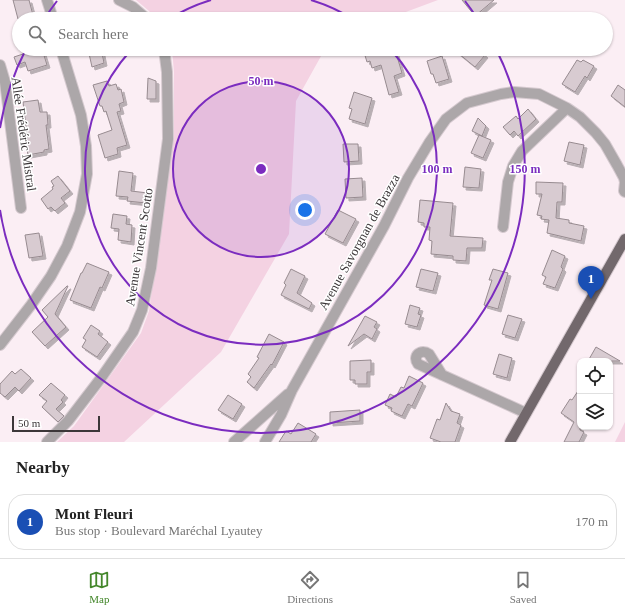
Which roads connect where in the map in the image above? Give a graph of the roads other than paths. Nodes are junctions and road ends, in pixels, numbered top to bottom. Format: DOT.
graph roads {
  1 [pos="48,0"];
  2 [pos="119,0"];
  3 [pos="51,12"];
  4 [pos="139,12"];
  5 [pos="63,56"];
  6 [pos="165,56"];
  7 [pos="0,65"];
  8 [pos="567,108"];
  9 [pos="625,182"];
  10 [pos="625,192"];
  11 [pos="21,208"];
  12 [pos="502,227"];
  13 [pos="625,239"];
  14 [pos="0,345"];
  15 [pos="442,374"];
  16 [pos="292,390"];
  17 [pos="526,413"];
  18 [pos="47,442"];
  19 [pos="234,442"];
  20 [pos="265,442"];
  21 [pos="510,442"];
  1 -- 3 [label="street"];
  2 -- 4 [label="street"];
  5 -- 14 [label="street"];
  6 -- 18 [label="street, Avenue Vincent Scotto"];
  7 -- 11 [label="street, Allée Frédéric Mistral"];
  8 -- 9 [label="street, Avenue Savorgnan de Brazza"];
  8 -- 12 [label="street"];
  8 -- 16 [label="street, Avenue Savorgnan de Brazza"];
  9 -- 10 [label="street, Avenue Savorgnan de Brazza"];
  13 -- 17 [label="main road"];
  15 -- 17 [label="street"];
  16 -- 19 [label="street, Avenue Savorgnan de Brazza"];
  16 -- 20 [label="street, Avenue Savorgnan de Brazza"];
  17 -- 21 [label="main road"];
}
